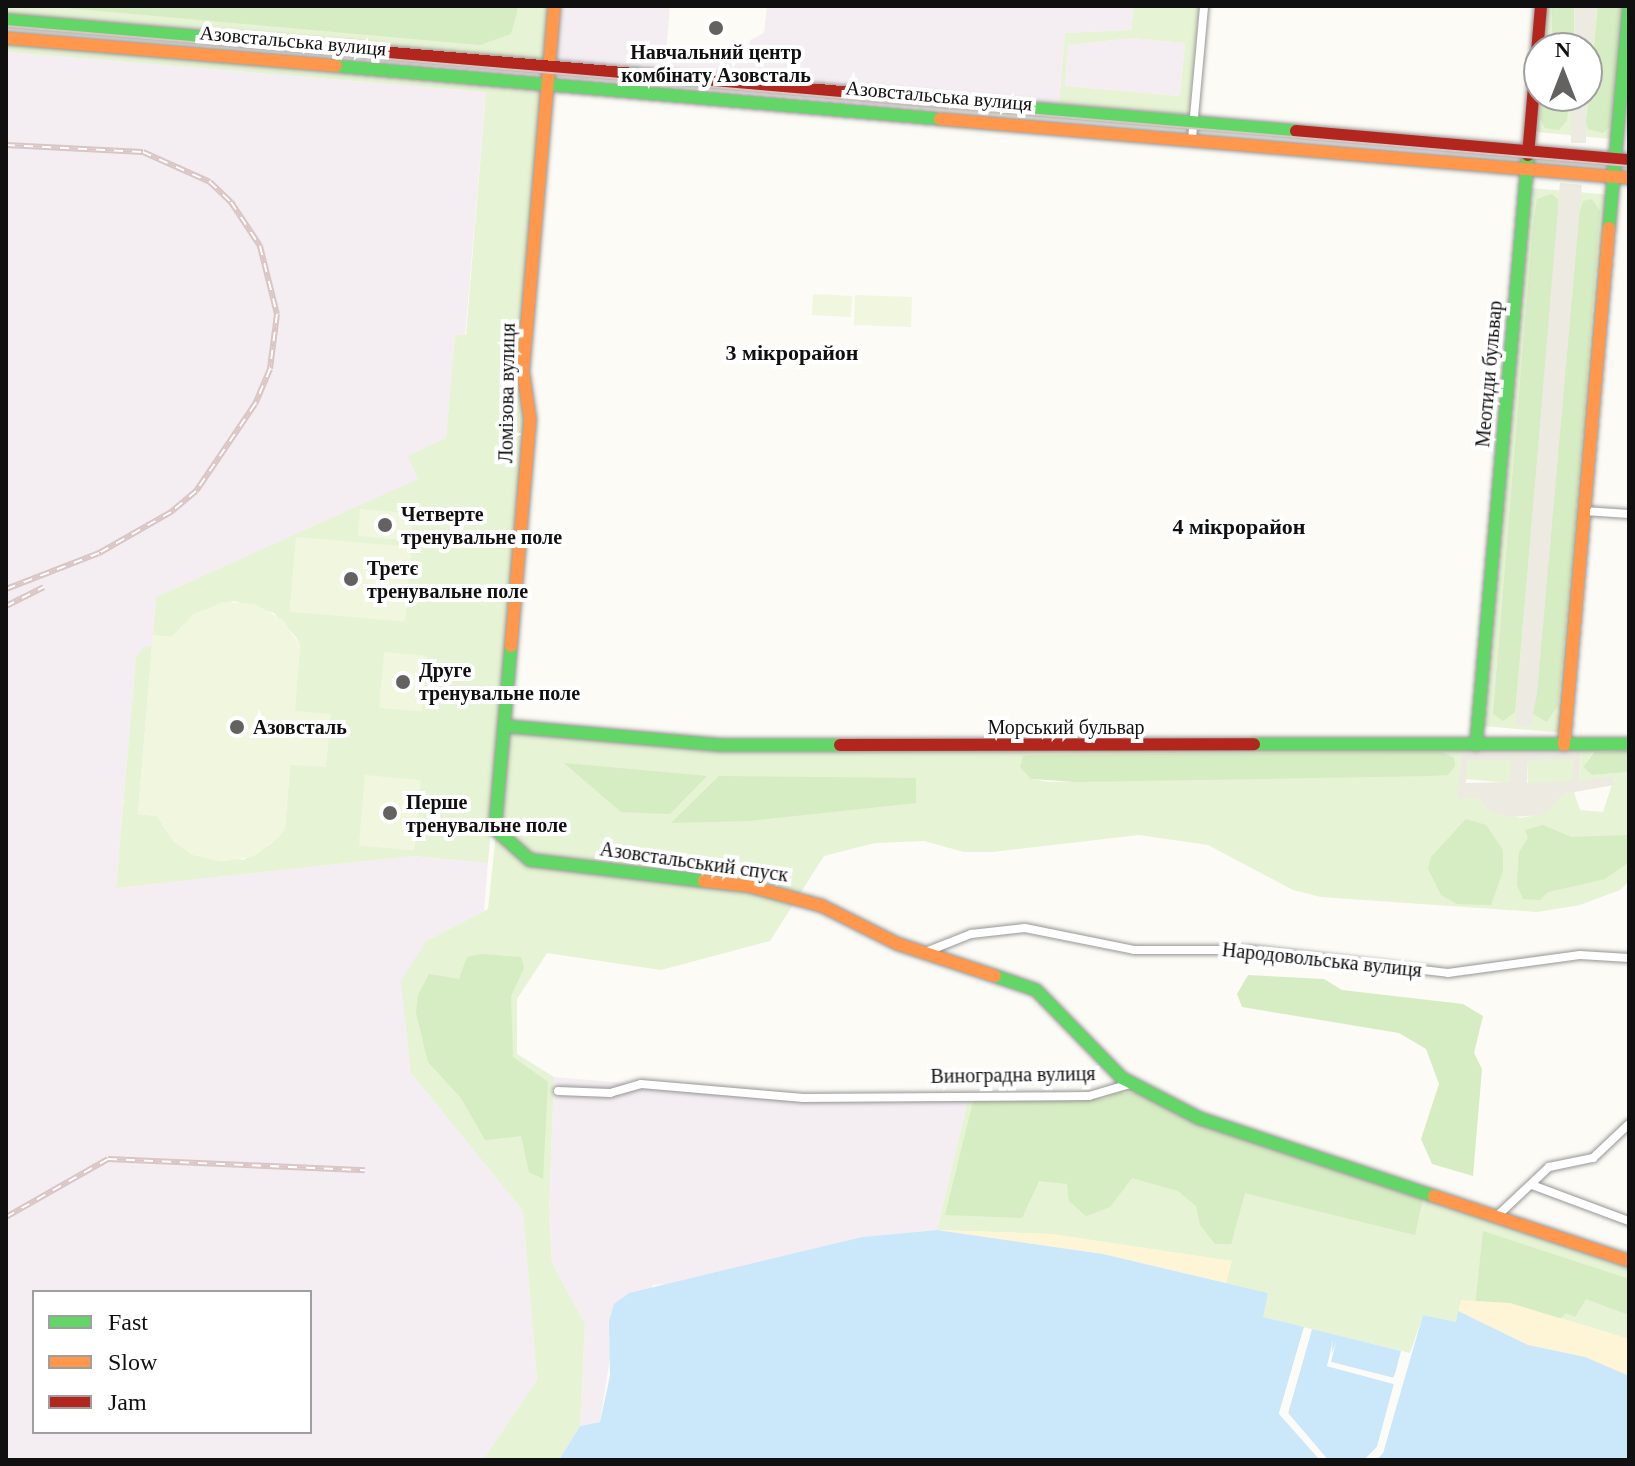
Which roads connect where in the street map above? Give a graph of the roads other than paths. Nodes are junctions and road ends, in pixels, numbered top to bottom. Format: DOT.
graph roads {
  1 [pos="554,6"];
  2 [pos="1204,6"];
  3 [pos="1541,6"];
  4 [pos="1629,6"];
  5 [pos="6,20"];
  6 [pos="6,38"];
  7 [pos="549,65"];
  8 [pos="548,82"];
  9 [pos="1194,122"];
  10 [pos="1192,139"];
  11 [pos="1529,151"];
  12 [pos="1622,159"];
  13 [pos="1527,169"];
  14 [pos="1614,176"];
  15 [pos="1629,178"];
  16 [pos="1584,511"];
  17 [pos="1629,514"];
  18 [pos="504,726"];
  19 [pos="1629,744"];
  20 [pos="1476,745"];
  21 [pos="1564,745"];
  22 [pos="495,829"];
  23 [pos="923,953"];
  24 [pos="1629,958"];
  25 [pos="1130,1084"];
  26 [pos="558,1091"];
  27 [pos="1629,1124"];
  28 [pos="1532,1185"];
  29 [pos="1496,1217"];
  30 [pos="1629,1221"];
  31 [pos="1629,1261"];
  1 -- 7 [label="street, Ломізова вулиця"];
  2 -- 9 [label="street"];
  3 -- 11 [label="street, Меотиди бульвар"];
  4 -- 12 [label="street"];
  5 -- 7 [label="street, Азовстальська вулиця"];
  6 -- 8 [label="street, Азовстальська вулиця"];
  7 -- 8 [label="street, Ломізова вулиця"];
  7 -- 9 [label="street, Азовстальська вулиця"];
  8 -- 10 [label="street, Азовстальська вулиця"];
  8 -- 18 [label="street, Ломізова вулиця"];
  9 -- 10 [label="street"];
  9 -- 11 [label="street, Азовстальська вулиця"];
  10 -- 13 [label="street, Азовстальська вулиця"];
  11 -- 12 [label="street, Азовстальська вулиця"];
  11 -- 13 [label="street, Меотиди бульвар"];
  12 -- 14 [label="street"];
  13 -- 14 [label="street, Азовстальська вулиця"];
  13 -- 20 [label="street, Меотиди бульвар"];
  14 -- 15 [label="street, Азовстальська вулиця"];
  14 -- 16 [label="street"];
  16 -- 17 [label="street"];
  16 -- 21 [label="street"];
  18 -- 20 [label="street, Морський бульвар"];
  18 -- 22 [label="street, Ломізова вулиця"];
  19 -- 21 [label="street, Морський бульвар"];
  20 -- 21 [label="street, Морський бульвар"];
  22 -- 23 [label="street, Азовстальський спуск"];
  23 -- 24 [label="street, Народовольська вулиця"];
  23 -- 25 [label="street, Азовстальський спуск"];
  25 -- 26 [label="street, Виноградна вулиця"];
  25 -- 29 [label="street"];
  27 -- 28 [label="street"];
  28 -- 29 [label="street"];
  28 -- 30 [label="street"];
  29 -- 31 [label="street"];
}
